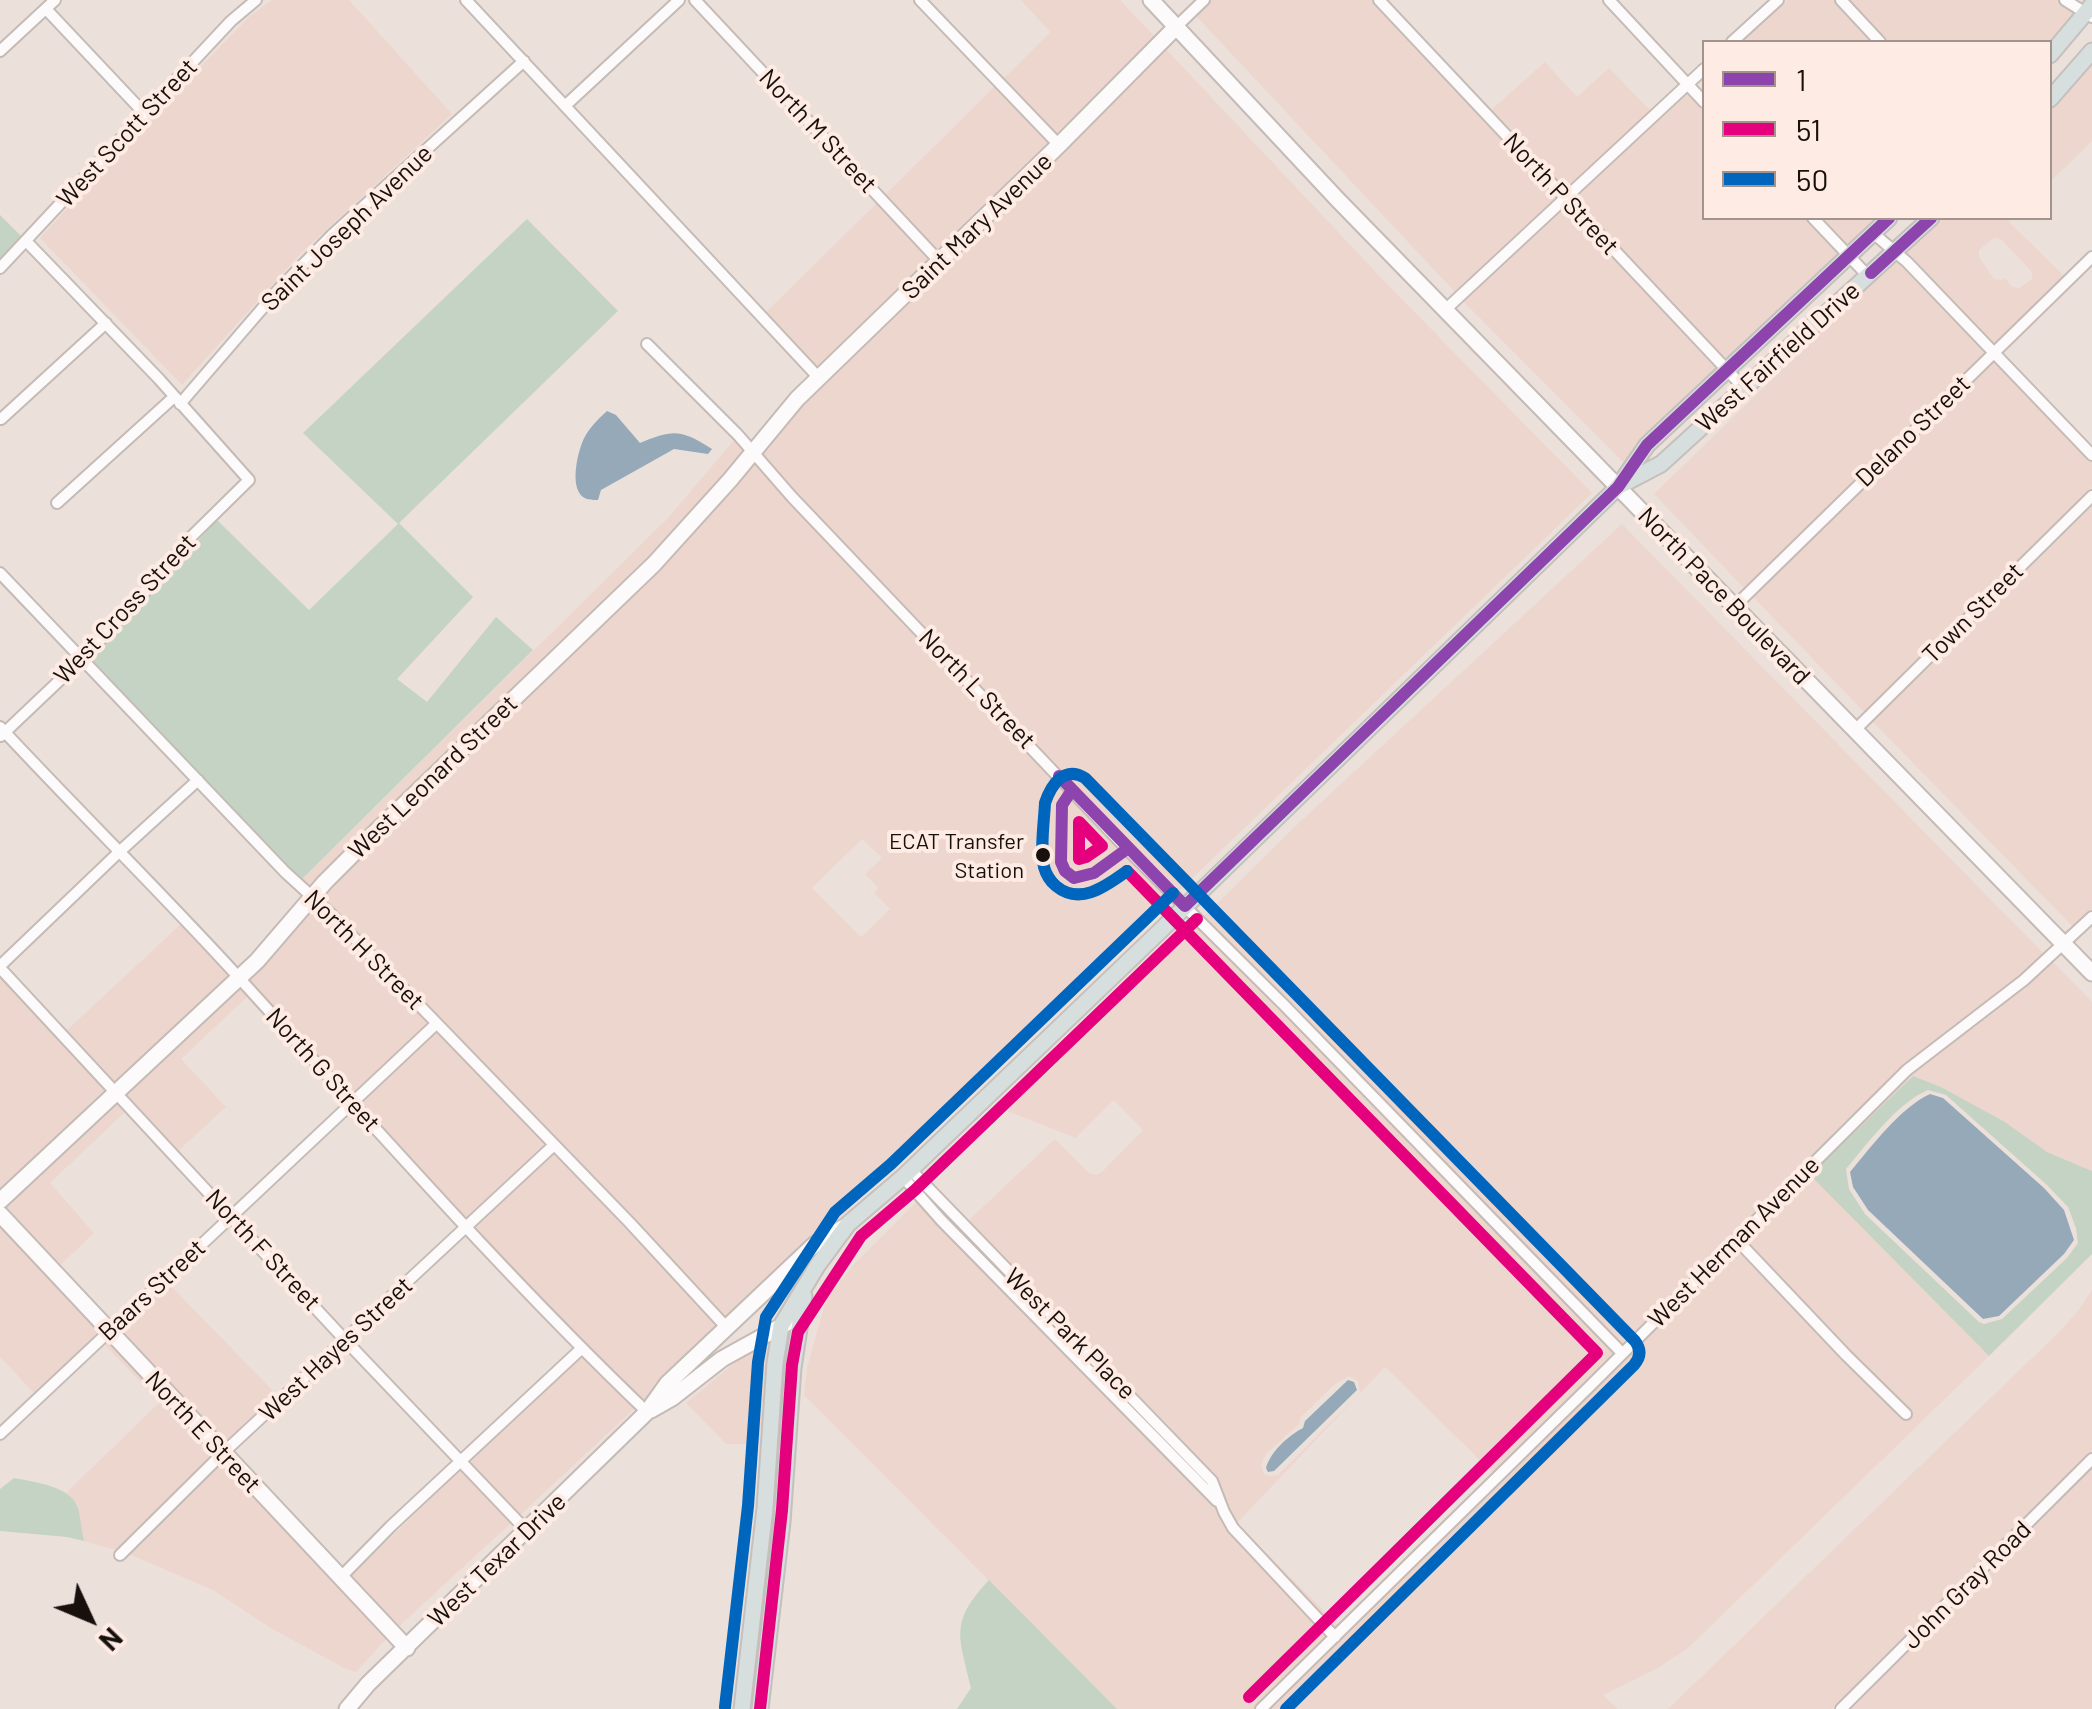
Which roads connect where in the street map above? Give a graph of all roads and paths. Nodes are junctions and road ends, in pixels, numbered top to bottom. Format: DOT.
graph roads {
  1 [pos="256,0"];
  2 [pos="466,0"];
  3 [pos="678,0"];
  4 [pos="695,0"];
  5 [pos="920,0"];
  6 [pos="1152,0"];
  7 [pos="1204,0"];
  8 [pos="1378,0"];
  9 [pos="1609,0"];
  10 [pos="1778,0"];
  11 [pos="1841,0"];
  12 [pos="2066,0"];
  13 [pos="50,4"];
  14 [pos="2090,12"];
  15 [pos="1176,26"];
  16 [pos="1734,40"];
  17 [pos="1878,40"];
  18 [pos="2092,50"];
  19 [pos="0,51"];
  20 [pos="2052,53"];
  21 [pos="524,62"];
  22 [pos="1702,70"];
  23 [pos="1688,84"];
  24 [pos="2052,96"];
  25 [pos="1702,100"];
  26 [pos="566,106"];
  27 [pos="144,113"];
  28 [pos="1059,145"];
  29 [pos="1565,199"];
  30 [pos="1815,220"];
  31 [pos="1887,220"];
  32 [pos="1929,220"];
  33 [pos="1872,234"];
  34 [pos="26,241"];
  35 [pos="1894,252"];
  36 [pos="1849,256"];
  37 [pos="2092,257"];
  38 [pos="940,262"];
  39 [pos="0,268"];
  40 [pos="1868,276"];
  41 [pos="1445,310"];
  42 [pos="106,323"];
  43 [pos="647,344"];
  44 [pos="1993,354"];
  45 [pos="1727,372"];
  46 [pos="819,378"];
  47 [pos="1744,388"];
  48 [pos="177,400"];
  49 [pos="1,419"];
  50 [pos="752,453"];
  51 [pos="2092,456"];
  52 [pos="1618,487"];
  53 [pos="2092,496"];
  54 [pos="56,503"];
  55 [pos="0,573"];
  56 [pos="1735,606"];
  57 [pos="82,660"];
  58 [pos="1854,730"];
  59 [pos="2,732"];
  60 [pos="198,780"];
  61 [pos="118,853"];
  62 [pos="312,897"];
  63 [pos="1185,906"];
  64 [pos="2092,917"];
  65 [pos="2064,944"];
  66 [pos="0,967"];
  67 [pos="2092,973"];
  68 [pos="239,977"];
  69 [pos="436,1024"];
  70 [pos="116,1093"];
  71 [pos="352,1104"];
  72 [pos="554,1145"];
  73 [pos="906,1173"];
  74 [pos="0,1201"];
  75 [pos="0,1214"];
  76 [pos="231,1215"];
  77 [pos="848,1224"];
  78 [pos="467,1227"];
  79 [pos="1737,1240"];
  80 [pos="806,1285"];
  81 [pos="800,1313"];
  82 [pos="781,1326"];
  83 [pos="727,1328"];
  84 [pos="108,1330"];
  85 [pos="345,1340"];
  86 [pos="581,1349"];
  87 [pos="1622,1354"];
  88 [pos="647,1412"];
  89 [pos="1906,1414"];
  90 [pos="0,1434"];
  91 [pos="223,1453"];
  92 [pos="2092,1459"];
  93 [pos="460,1462"];
  94 [pos="527,1532"];
  95 [pos="120,1554"];
  96 [pos="340,1578"];
  97 [pos="1334,1637"];
  98 [pos="407,1648"];
  99 [pos="348,1709"];
  100 [pos="742,1709"];
  101 [pos="760,1709"];
  102 [pos="1261,1709"];
  103 [pos="1841,1709"];
  1 -- 27 [label="street, West Scott Street"];
  2 -- 21 [label="street"];
  3 -- 26 [label="street"];
  4 -- 38 [label="street, North M Street"];
  5 -- 28 [label="street"];
  6 -- 15 [label="street, North Pace Boulevard"];
  7 -- 15 [label="street, Saint Mary Avenue"];
  8 -- 29 [label="street, North P Street"];
  9 -- 23 [label="street"];
  10 -- 16 [label="street"];
  11 -- 17 [label="street"];
  12 -- 14 [label="street"];
  13 -- 19 [label="street"];
  13 -- 27 [label="street"];
  14 -- 20 [label="main road"];
  15 -- 28 [label="street, Saint Mary Avenue"];
  15 -- 41 [label="street, North Pace Boulevard"];
  18 -- 24 [label="main road"];
  21 -- 26 [label="street"];
  21 -- 48 [label="street, Saint Joseph Avenue"];
  22 -- 23 [label="street"];
  23 -- 25 [label="street"];
  23 -- 29 [label="street"];
  26 -- 46 [label="street"];
  27 -- 34 [label="street, West Scott Street"];
  28 -- 38 [label="street, Saint Mary Avenue"];
  29 -- 41 [label="street"];
  29 -- 45 [label="street, North P Street"];
  30 -- 36 [label="street"];
  31 -- 33 [label="main road, West Fairfield Drive"];
  32 -- 35 [label="main road, West Fairfield Drive"];
  33 -- 35 [label="street"];
  33 -- 36 [label="main road, West Fairfield Drive"];
  34 -- 39 [label="street, West Scott Street"];
  34 -- 42 [label="street"];
  35 -- 40 [label="main road, West Fairfield Drive"];
  35 -- 44 [label="street"];
  36 -- 40 [label="street"];
  36 -- 45 [label="main road, West Fairfield Drive"];
  37 -- 44 [label="street, Delano Street"];
  38 -- 46 [label="street, Saint Mary Avenue"];
  40 -- 47 [label="main road, West Fairfield Drive"];
  41 -- 52 [label="street, North Pace Boulevard"];
  42 -- 48 [label="street"];
  42 -- 49 [label="street"];
  43 -- 50 [label="street"];
  44 -- 51 [label="street"];
  44 -- 56 [label="street, Delano Street"];
  45 -- 47 [label="street, North P Street"];
  45 -- 52 [label="main road, West Fairfield Drive"];
  46 -- 50 [label="street, Saint Mary Avenue"];
  47 -- 52 [label="main road, West Fairfield Drive"];
  48 -- 54 [label="street, Saint Joseph Avenue"];
  48 -- 57 [label="street, West Cross Street"];
  50 -- 62 [label="street, West Leonard Street"];
  50 -- 63 [label="street, North L Street"];
  52 -- 56 [label="street, North Pace Boulevard"];
  52 -- 63 [label="main road, West Fairfield Drive"];
  53 -- 58 [label="street, Town Street"];
  55 -- 57 [label="street, North H Street"];
  56 -- 58 [label="street, North Pace Boulevard"];
  57 -- 59 [label="street, West Cross Street"];
  57 -- 60 [label="street, North H Street"];
  58 -- 65 [label="street, North Pace Boulevard"];
  59 -- 61 [label="street, North G Street"];
  60 -- 61 [label="street"];
  60 -- 62 [label="street, North H Street"];
  61 -- 66 [label="street"];
  61 -- 68 [label="street, North G Street"];
  62 -- 68 [label="street, West Leonard Street"];
  62 -- 69 [label="street, North H Street"];
  63 -- 73 [label="main road, West Fairfield Drive"];
  63 -- 87 [label="street, North L Street"];
  64 -- 65 [label="street, West Herman Avenue"];
  65 -- 67 [label="street, North Pace Boulevard"];
  65 -- 79 [label="street, West Herman Avenue"];
  66 -- 70 [label="street, North F Street"];
  68 -- 70 [label="street, West Leonard Street"];
  68 -- 71 [label="street, North G Street"];
  69 -- 71 [label="street, Baars Street"];
  69 -- 72 [label="street, North H Street"];
  70 -- 74 [label="street, West Leonard Street"];
  70 -- 76 [label="street, North F Street"];
  71 -- 76 [label="street, Baars Street"];
  71 -- 78 [label="street, North G Street"];
  72 -- 78 [label="street, West Hayes Street"];
  72 -- 83 [label="street, North H Street"];
  73 -- 77 [label="main road, West Fairfield Drive"];
  73 -- 97 [label="street, West Park Place"];
  75 -- 84 [label="street, North E Street"];
  76 -- 84 [label="street, Baars Street"];
  76 -- 85 [label="street, North F Street"];
  77 -- 80 [label="main road, West Fairfield Drive"];
  77 -- 83 [label="street, West Texar Drive"];
  78 -- 85 [label="street, West Hayes Street"];
  78 -- 86 [label="street, North G Street"];
  79 -- 87 [label="street, West Herman Avenue"];
  79 -- 89 [label="street"];
  80 -- 81 [label="main road, West Fairfield Drive"];
  80 -- 82 [label="main road"];
  81 -- 82 [label="street, West Texar Drive"];
  81 -- 101 [label="main road, West Fairfield Drive"];
  82 -- 88 [label="street, West Texar Drive"];
  82 -- 100 [label="main road"];
  83 -- 88 [label="street, West Texar Drive"];
  84 -- 90 [label="street, Baars Street"];
  84 -- 91 [label="street, North E Street"];
  85 -- 91 [label="street, West Hayes Street"];
  85 -- 93 [label="street, North F Street"];
  86 -- 88 [label="street, North G Street"];
  86 -- 93 [label="street"];
  87 -- 97 [label="street, West Herman Avenue"];
  88 -- 94 [label="street, West Texar Drive"];
  91 -- 95 [label="street, West Hayes Street"];
  91 -- 96 [label="street, North E Street"];
  92 -- 103 [label="street, John Gray Road"];
  93 -- 94 [label="street, North F Street"];
  93 -- 96 [label="street"];
  94 -- 98 [label="street, West Texar Drive"];
  96 -- 98 [label="street, North E Street"];
  97 -- 102 [label="street, West Herman Avenue"];
  98 -- 99 [label="street, West Texar Drive"];
}
